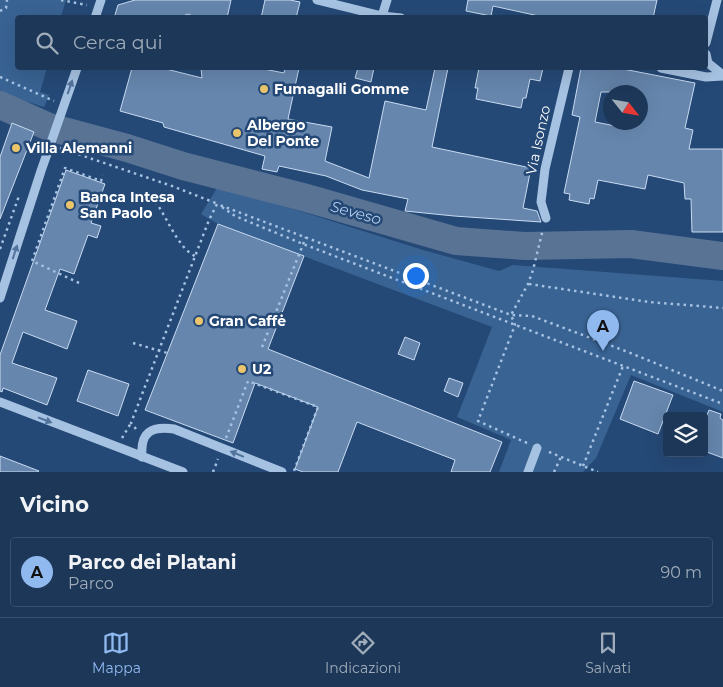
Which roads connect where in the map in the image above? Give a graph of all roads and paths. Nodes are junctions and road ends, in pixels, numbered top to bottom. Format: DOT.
graph roads {
  1 [pos="7,0"];
  2 [pos="61,0"];
  3 [pos="317,0"];
  4 [pos="387,0"];
  5 [pos="717,0"];
  6 [pos="100,4"];
  7 [pos="0,11"];
  8 [pos="378,15"];
  9 [pos="382,15"];
  10 [pos="708,35"];
  11 [pos="708,63"];
  12 [pos="76,70"];
  13 [pos="569,70"];
  14 [pos="682,70"];
  15 [pos="723,75"];
  16 [pos="0,78"];
  17 [pos="64,106"];
  18 [pos="50,145"];
  19 [pos="103,175"];
  20 [pos="145,194"];
  21 [pos="217,204"];
  22 [pos="546,218"];
  23 [pos="306,237"];
  24 [pos="303,244"];
  25 [pos="195,256"];
  26 [pos="79,283"];
  27 [pos="528,284"];
  28 [pos="0,298"];
  29 [pos="723,308"];
  30 [pos="511,315"];
  31 [pos="515,324"];
  32 [pos="133,343"];
  33 [pos="262,348"];
  34 [pos="159,350"];
  35 [pos="168,353"];
  36 [pos="623,366"];
  37 [pos="723,391"];
  38 [pos="0,402"];
  39 [pos="723,404"];
  40 [pos="144,438"];
  41 [pos="226,439"];
  42 [pos="537,448"];
  43 [pos="561,456"];
  44 [pos="142,457"];
  45 [pos="583,466"];
  46 [pos="295,469"];
  47 [pos="183,472"];
  48 [pos="282,472"];
  49 [pos="528,472"];
  50 [pos="554,472"];
  51 [pos="598,472"];
  1 -- 7 [label="path"];
  2 -- 6 [label="path"];
  3 -- 8 [label="street"];
  4 -- 9 [label="street"];
  5 -- 10 [label="street"];
  11 -- 15 [label="street"];
  17 -- 12 [label="street, one-way"];
  13 -- 22 [label="street, Via Isonzo"];
  14 -- 15 [label="street"];
  16 -- 17 [label="path"];
  17 -- 18 [label="street"];
  18 -- 21 [label="path"];
  28 -- 18 [label="street, one-way"];
  19 -- 26 [label="path"];
  20 -- 25 [label="path"];
  21 -- 23 [label="path"];
  21 -- 24 [label="path"];
  21 -- 25 [label="path"];
  22 -- 27 [label="path"];
  23 -- 24 [label="path"];
  23 -- 30 [label="path"];
  24 -- 31 [label="path"];
  24 -- 33 [label="path"];
  25 -- 34 [label="path"];
  27 -- 29 [label="path"];
  27 -- 30 [label="path"];
  30 -- 31 [label="path"];
  30 -- 37 [label="path"];
  31 -- 36 [label="path"];
  31 -- 42 [label="path"];
  32 -- 34 [label="path"];
  34 -- 35 [label="path"];
  34 -- 40 [label="path"];
  36 -- 39 [label="path"];
  36 -- 45 [label="path"];
  38 -- 44 [label="street, one-way"];
  40 -- 44 [label="street"];
  48 -- 40 [label="street, one-way"];
  41 -- 46 [label="path"];
  42 -- 43 [label="path"];
  42 -- 49 [label="street"];
  43 -- 45 [label="path"];
  43 -- 50 [label="path"];
  44 -- 47 [label="street"];
  45 -- 51 [label="path"];
}
